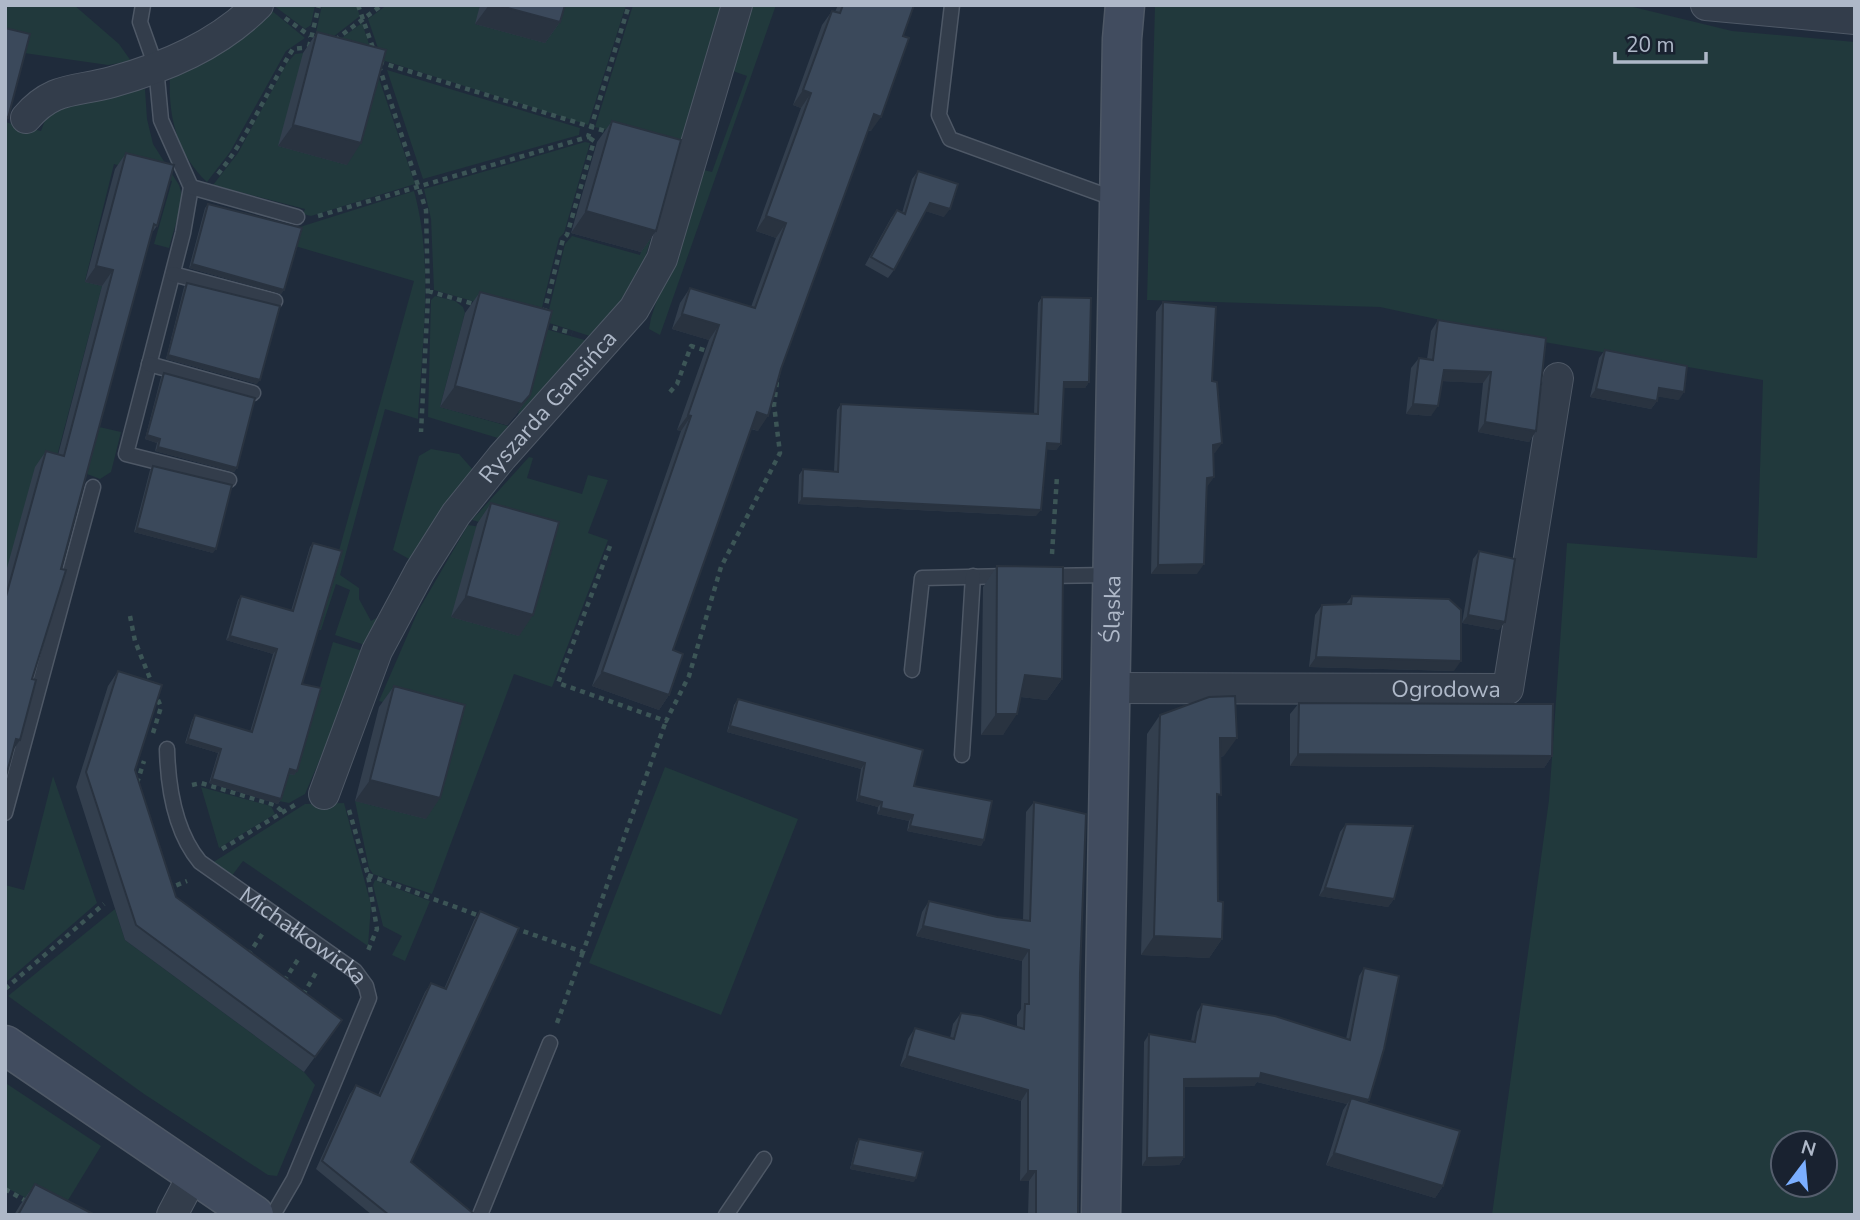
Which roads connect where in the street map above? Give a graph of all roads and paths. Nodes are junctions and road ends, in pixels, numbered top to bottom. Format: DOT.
graph roads {
  1 [pos="144,5"];
  2 [pos="319,5"];
  3 [pos="358,5"];
  4 [pos="382,5"];
  5 [pos="629,5"];
  6 [pos="737,5"];
  7 [pos="952,5"];
  8 [pos="1125,5"];
  9 [pos="1706,5"];
  10 [pos="268,9"];
  11 [pos="363,19"];
  12 [pos="1855,19"];
  13 [pos="310,37"];
  14 [pos="309,47"];
  15 [pos="317,47"];
  16 [pos="324,47"];
  17 [pos="377,62"];
  18 [pos="156,67"];
  19 [pos="26,118"];
  20 [pos="591,128"];
  21 [pos="616,135"];
  22 [pos="588,137"];
  23 [pos="419,187"];
  24 [pos="197,189"];
  25 [pos="1119,200"];
  26 [pos="297,216"];
  27 [pos="173,274"];
  28 [pos="428,291"];
  29 [pos="275,302"];
  30 [pos="485,307"];
  31 [pos="530,321"];
  32 [pos="541,324"];
  33 [pos="581,336"];
  34 [pos="714,353"];
  35 [pos="149,364"];
  36 [pos="769,370"];
  37 [pos="1558,378"];
  38 [pos="670,392"];
  39 [pos="253,393"];
  40 [pos="421,432"];
  41 [pos="1057,476"];
  42 [pos="229,480"];
  43 [pos="93,487"];
  44 [pos="610,546"];
  45 [pos="1112,575"];
  46 [pos="973,576"];
  47 [pos="1051,576"];
  48 [pos="912,670"];
  49 [pos="1110,688"];
  50 [pos="666,722"];
  51 [pos="167,749"];
  52 [pos="962,755"];
  53 [pos="171,790"];
  54 [pos="324,794"];
  55 [pos="283,812"];
  56 [pos="5,813"];
  57 [pos="200,862"];
  58 [pos="368,876"];
  59 [pos="104,904"];
  60 [pos="482,917"];
  61 [pos="507,925"];
  62 [pos="583,951"];
  63 [pos="357,977"];
  64 [pos="5,989"];
  65 [pos="550,1043"];
  66 [pos="8,1053"];
  67 [pos="764,1159"];
  68 [pos="193,1175"];
  69 [pos="5,1189"];
  70 [pos="28,1202"];
  71 [pos="172,1215"];
  72 [pos="254,1215"];
  73 [pos="273,1215"];
  74 [pos="480,1215"];
  75 [pos="726,1215"];
  76 [pos="1101,1215"];
  1 -- 18 [label="lane"];
  2 -- 13 [label="path"];
  3 -- 11 [label="path"];
  4 -- 11 [label="path"];
  5 -- 20 [label="path"];
  6 -- 54 [label="street, Ryszarda Gansińca"];
  7 -- 25 [label="lane"];
  8 -- 25 [label="main road, Śląska"];
  9 -- 12 [label="street"];
  10 -- 13 [label="path"];
  10 -- 18 [label="street"];
  11 -- 16 [label="path"];
  11 -- 17 [label="path"];
  13 -- 14 [label="path"];
  14 -- 15 [label="path"];
  14 -- 24 [label="path"];
  17 -- 20 [label="path"];
  17 -- 23 [label="path"];
  18 -- 19 [label="street"];
  18 -- 24 [label="lane"];
  20 -- 21 [label="path"];
  20 -- 22 [label="path"];
  22 -- 23 [label="path"];
  22 -- 32 [label="path"];
  23 -- 26 [label="path"];
  23 -- 28 [label="path"];
  24 -- 26 [label="lane"];
  24 -- 27 [label="lane"];
  25 -- 45 [label="main road, Śląska"];
  27 -- 29 [label="lane"];
  27 -- 35 [label="lane"];
  28 -- 30 [label="path"];
  28 -- 40 [label="path"];
  31 -- 32 [label="path"];
  32 -- 33 [label="path"];
  34 -- 38 [label="path"];
  35 -- 39 [label="lane"];
  35 -- 42 [label="lane"];
  36 -- 50 [label="path"];
  37 -- 49 [label="street, Ogrodowa"];
  41 -- 47 [label="path"];
  43 -- 56 [label="lane"];
  44 -- 50 [label="path"];
  45 -- 47 [label="lane"];
  45 -- 49 [label="main road, Śląska"];
  46 -- 47 [label="lane"];
  46 -- 48 [label="lane"];
  46 -- 52 [label="lane"];
  49 -- 76 [label="main road, Śląska"];
  50 -- 62 [label="path"];
  51 -- 53 [label="lane, Michałkowicka"];
  53 -- 55 [label="path"];
  53 -- 57 [label="lane, Michałkowicka"];
  54 -- 55 [label="path"];
  54 -- 58 [label="path"];
  55 -- 57 [label="path"];
  57 -- 63 [label="lane, Michałkowicka"];
  58 -- 60 [label="path"];
  58 -- 63 [label="path"];
  59 -- 64 [label="path"];
  61 -- 62 [label="path"];
  62 -- 65 [label="path"];
  63 -- 73 [label="lane, Michałkowicka"];
  65 -- 74 [label="lane"];
  66 -- 68 [label="main road"];
  67 -- 75 [label="lane"];
  68 -- 71 [label="street"];
  68 -- 72 [label="main road"];
  69 -- 70 [label="path"];
}
